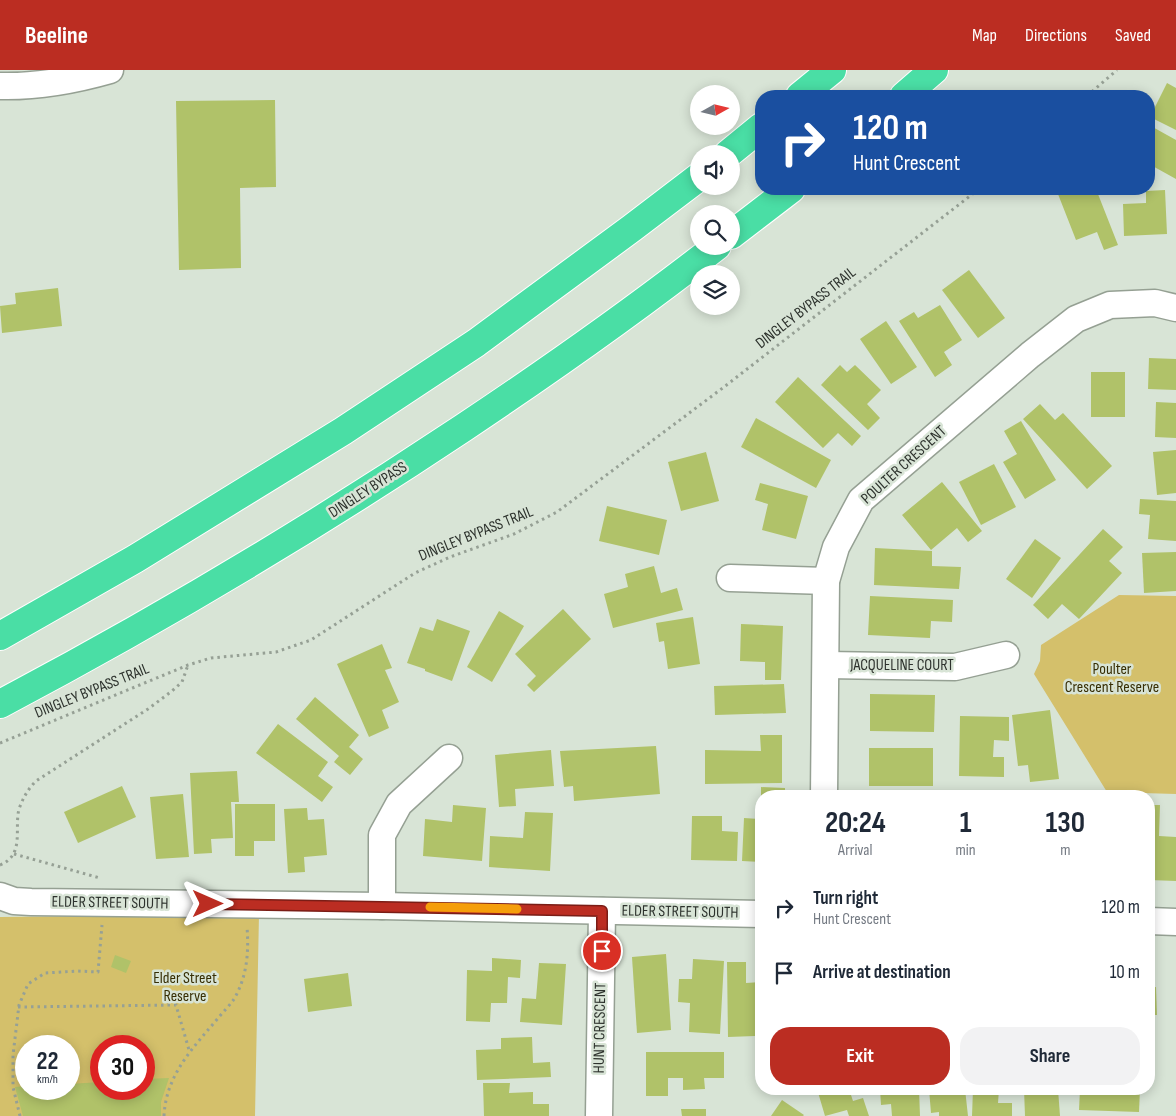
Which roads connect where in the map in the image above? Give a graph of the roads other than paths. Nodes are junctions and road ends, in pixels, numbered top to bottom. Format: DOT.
graph roads {
  1 [pos="110,70"];
  2 [pos="832,70"];
  3 [pos="934,70"];
  4 [pos="0,86"];
  5 [pos="807,90"];
  6 [pos="911,90"];
  7 [pos="755,132"];
  8 [pos="739,145"];
  9 [pos="690,184"];
  10 [pos="783,195"];
  11 [pos="740,228"];
  12 [pos="705,255"];
  13 [pos="1176,308"];
  14 [pos="730,578"];
  15 [pos="826,581"];
  16 [pos="1,635"];
  17 [pos="1006,654"];
  18 [pos="826,665"];
  19 [pos="0,704"];
  20 [pos="449,758"];
  21 [pos="824,790"];
  22 [pos="0,896"];
  23 [pos="382,906"];
  24 [pos="602,911"];
  25 [pos="755,914"];
  26 [pos="1155,921"];
  27 [pos="1176,922"];
  28 [pos="599,1116"];
  1 -- 4 [label="street"];
  2 -- 5 [label="highway"];
  3 -- 6 [label="highway"];
  7 -- 8 [label="highway"];
  9 -- 16 [label="highway"];
  10 -- 11 [label="highway"];
  12 -- 19 [label="highway, DINGLEY BYPASS"];
  13 -- 15 [label="street, POULTER CRESCENT"];
  14 -- 15 [label="street"];
  15 -- 18 [label="street, POULTER CRESCENT"];
  17 -- 18 [label="street, JACQUELINE COURT"];
  18 -- 21 [label="street, POULTER CRESCENT"];
  20 -- 23 [label="street"];
  22 -- 23 [label="street, ELDER STREET SOUTH"];
  23 -- 24 [label="street, ELDER STREET SOUTH"];
  24 -- 25 [label="street, ELDER STREET SOUTH"];
  24 -- 28 [label="street, HUNT CRESCENT"];
  26 -- 27 [label="street"];
}
